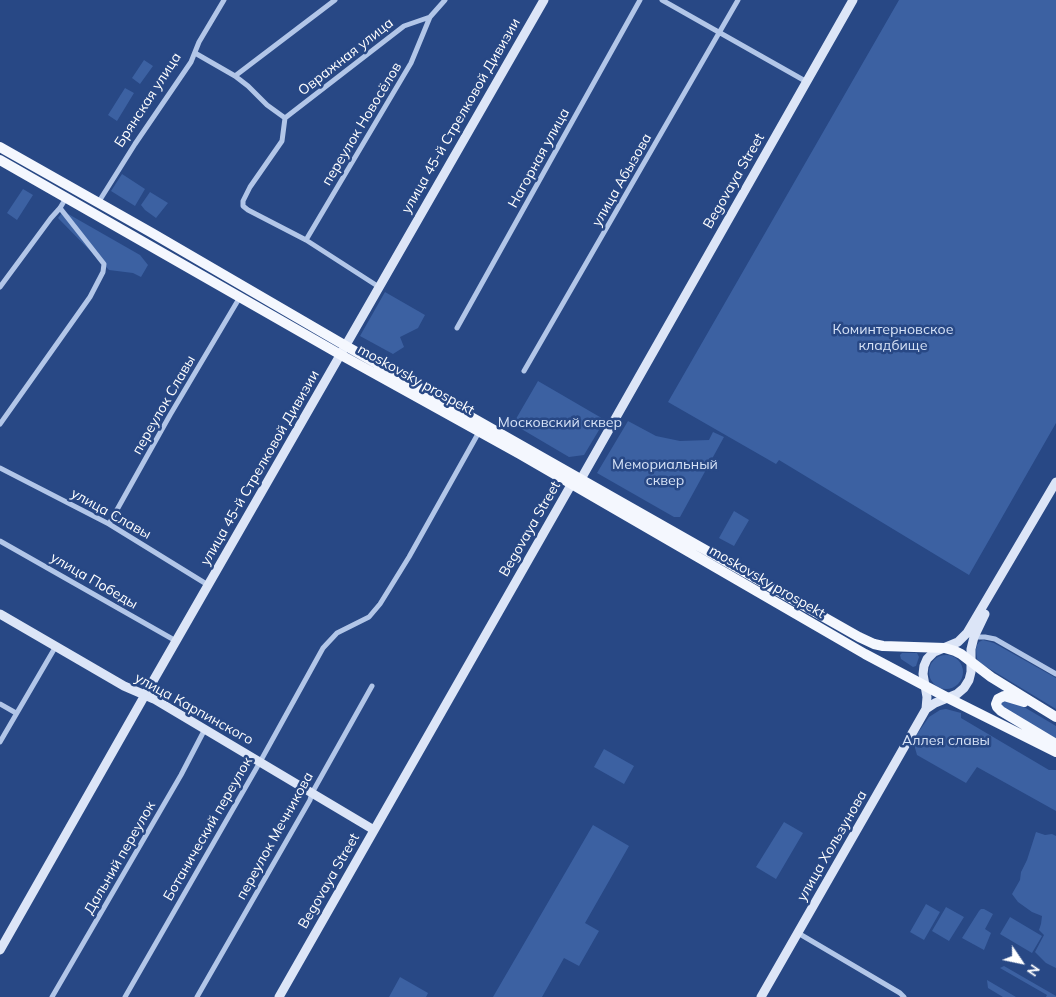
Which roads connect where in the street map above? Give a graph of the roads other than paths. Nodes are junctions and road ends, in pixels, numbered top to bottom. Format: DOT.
graph roads {
  1 [pos="224,0"];
  2 [pos="335,0"];
  3 [pos="445,0"];
  4 [pos="544,0"];
  5 [pos="640,0"];
  6 [pos="662,0"];
  7 [pos="738,0"];
  8 [pos="853,0"];
  9 [pos="430,17"];
  10 [pos="719,33"];
  11 [pos="195,53"];
  12 [pos="235,76"];
  13 [pos="806,82"];
  14 [pos="285,118"];
  15 [pos="0,147"];
  16 [pos="0,160"];
  17 [pos="66,198"];
  18 [pos="98,203"];
  19 [pos="60,208"];
  20 [pos="92,212"];
  21 [pos="306,240"];
  22 [pos="0,287"];
  23 [pos="379,287"];
  24 [pos="240,297"];
  25 [pos="456,328"];
  26 [pos="343,350"];
  27 [pos="524,371"];
  28 [pos="0,424"];
  29 [pos="480,431"];
  30 [pos="0,468"];
  31 [pos="581,479"];
  32 [pos="1056,482"];
  33 [pos="571,485"];
  34 [pos="1056,491"];
  35 [pos="109,524"];
  36 [pos="0,541"];
  37 [pos="208,585"];
  38 [pos="0,614"];
  39 [pos="974,637"];
  40 [pos="176,640"];
  41 [pos="56,646"];
  42 [pos="945,648"];
  43 [pos="971,662"];
  44 [pos="1056,674"];
  45 [pos="372,686"];
  46 [pos="926,686"];
  47 [pos="145,695"];
  48 [pos="948,698"];
  49 [pos="0,704"];
  50 [pos="926,708"];
  51 [pos="1043,709"];
  52 [pos="16,713"];
  53 [pos="1056,717"];
  54 [pos="205,729"];
  55 [pos="0,742"];
  56 [pos="1056,744"];
  57 [pos="1056,752"];
  58 [pos="260,762"];
  59 [pos="312,793"];
  60 [pos="374,830"];
  61 [pos="798,933"];
  62 [pos="0,950"];
  63 [pos="52,997"];
  64 [pos="125,997"];
  65 [pos="197,997"];
  66 [pos="279,997"];
  67 [pos="761,997"];
  68 [pos="904,997"];
  1 -- 11 [label="street, Брянская улица"];
  2 -- 12 [label="street"];
  3 -- 9 [label="street, Овражная улица"];
  4 -- 23 [label="street, улица 45-й Стрелковой Дивизии"];
  5 -- 25 [label="street, Нагорная улица"];
  6 -- 10 [label="street"];
  7 -- 10 [label="street, улица Абызова"];
  8 -- 13 [label="street, Begovaya Street"];
  9 -- 14 [label="street, Овражная улица"];
  9 -- 21 [label="street, переулок Новосёлов"];
  10 -- 13 [label="street"];
  10 -- 27 [label="street, улица Абызова"];
  11 -- 12 [label="street"];
  11 -- 18 [label="street, Брянская улица"];
  12 -- 14 [label="street"];
  13 -- 31 [label="street, Begovaya Street"];
  14 -- 21 [label="street"];
  15 -- 18 [label="main road, moskovsky prospekt"];
  16 -- 17 [label="main road, moskovsky prospekt"];
  17 -- 19 [label="street"];
  17 -- 20 [label="main road, moskovsky prospekt"];
  18 -- 20 [label="street, Брянская улица"];
  18 -- 26 [label="main road, moskovsky prospekt"];
  19 -- 22 [label="street"];
  19 -- 28 [label="street"];
  20 -- 24 [label="main road, moskovsky prospekt"];
  21 -- 23 [label="street"];
  23 -- 26 [label="street, улица 45-й Стрелковой Дивизии"];
  24 -- 26 [label="main road, moskovsky prospekt"];
  24 -- 35 [label="street, переулок Славы"];
  26 -- 29 [label="main road, moskovsky prospekt"];
  26 -- 31 [label="main road, moskovsky prospekt"];
  26 -- 37 [label="street, улица 45-й Стрелковой Дивизии"];
  29 -- 33 [label="main road, moskovsky prospekt"];
  29 -- 58 [label="street, Ботанический переулок"];
  30 -- 35 [label="street, улица Славы"];
  31 -- 33 [label="street, Begovaya Street"];
  31 -- 42 [label="main road, moskovsky prospekt"];
  32 -- 42 [label="street, улица Хользунова"];
  33 -- 46 [label="main road, moskovsky prospekt"];
  33 -- 60 [label="street, Begovaya Street"];
  34 -- 39 [label="street"];
  35 -- 37 [label="street, улица Славы"];
  36 -- 40 [label="street, улица Победы"];
  37 -- 40 [label="street, улица 45-й Стрелковой Дивизии"];
  38 -- 41 [label="street, улица Карпинского"];
  39 -- 43 [label="street"];
  39 -- 44 [label="street"];
  40 -- 47 [label="street, улица 45-й Стрелковой Дивизии"];
  41 -- 47 [label="street, улица Карпинского"];
  41 -- 52 [label="street"];
  42 -- 43 [label="main road, moskovsky prospekt"];
  42 -- 46 [label="street, улица Хользунова"];
  43 -- 48 [label="street"];
  43 -- 51 [label="main road, moskovsky prospekt"];
  45 -- 59 [label="street, переулок Мечникова"];
  46 -- 48 [label="main road, moskovsky prospekt"];
  46 -- 50 [label="street, улица Хользунова"];
  47 -- 54 [label="street, улица Карпинского"];
  47 -- 62 [label="street, улица 45-й Стрелковой Дивизии"];
  48 -- 50 [label="street"];
  48 -- 57 [label="main road, moskovsky prospekt"];
  49 -- 52 [label="street"];
  50 -- 61 [label="street, улица Хользунова"];
  51 -- 53 [label="main road, moskovsky prospekt"];
  51 -- 56 [label="main road"];
  52 -- 55 [label="street"];
  54 -- 58 [label="street, улица Карпинского"];
  54 -- 63 [label="street, Дальний переулок"];
  58 -- 59 [label="street, улица Карпинского"];
  58 -- 64 [label="street, Ботанический переулок"];
  59 -- 60 [label="street, улица Карпинского"];
  59 -- 65 [label="street, переулок Мечникова"];
  60 -- 66 [label="street, Begovaya Street"];
  61 -- 67 [label="street, улица Хользунова"];
  61 -- 68 [label="street"];
}
